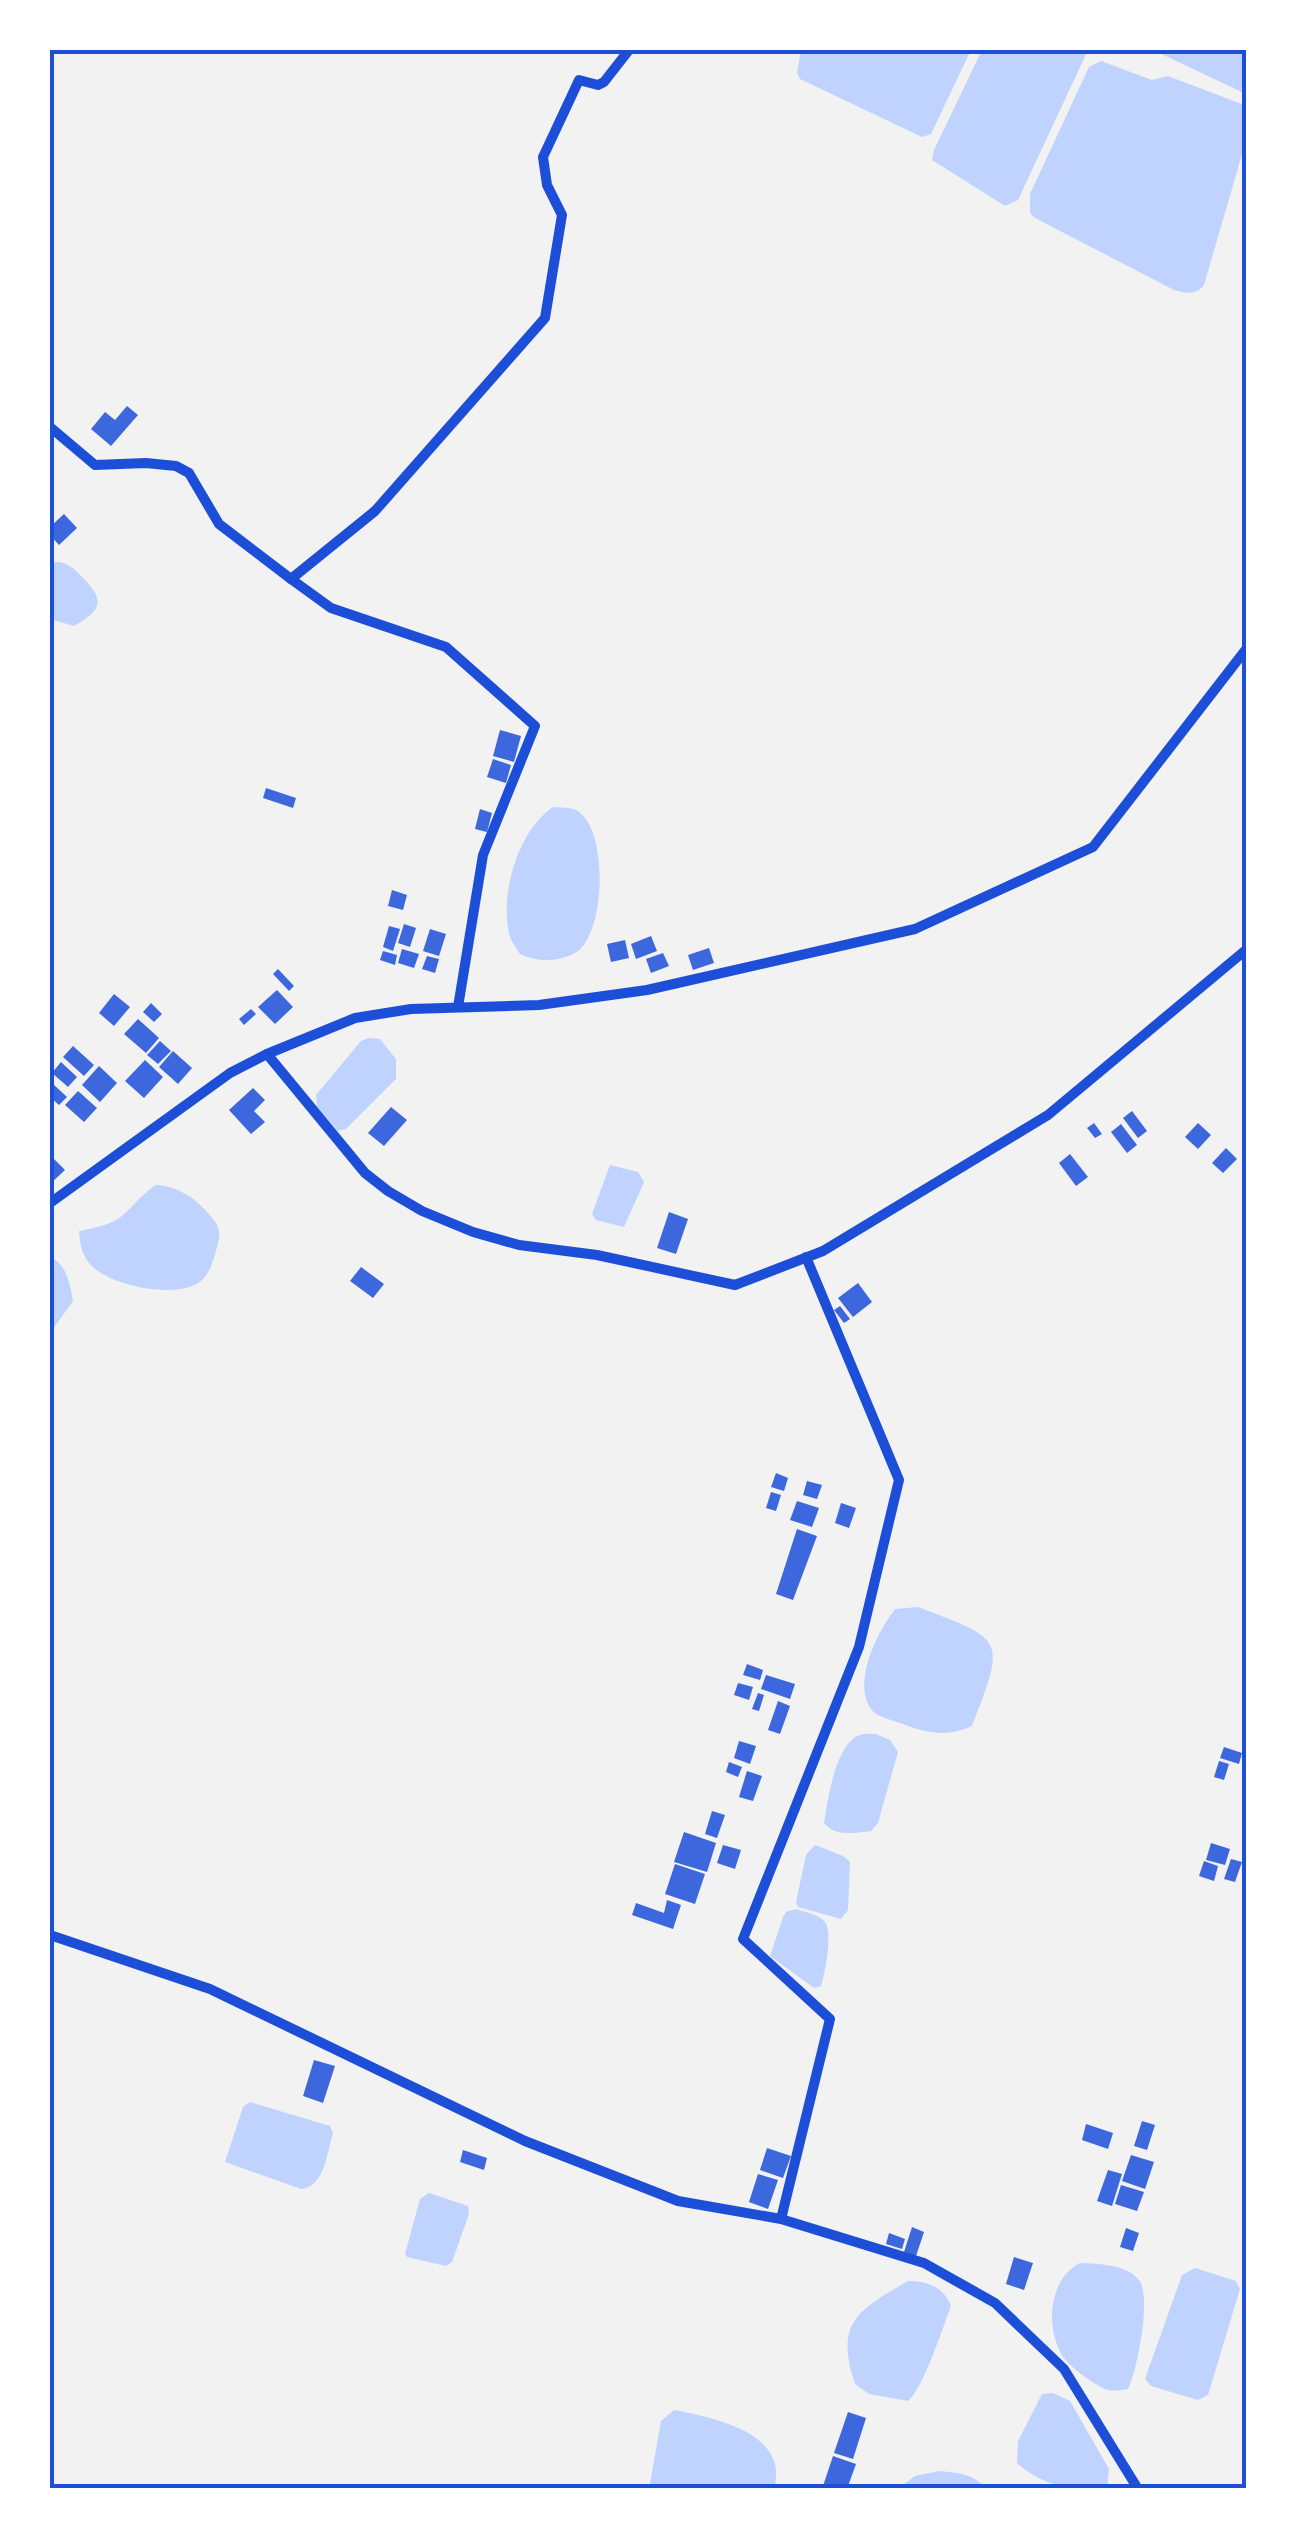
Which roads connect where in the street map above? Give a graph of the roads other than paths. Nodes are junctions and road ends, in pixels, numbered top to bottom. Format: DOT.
graph roads {
  1 [pos="629,50"];
  2 [pos="50,427"];
  3 [pos="291,578"];
  4 [pos="1247,648"];
  5 [pos="1247,949"];
  6 [pos="458,1007"];
  7 [pos="267,1054"];
  8 [pos="50,1203"];
  9 [pos="806,1258"];
  10 [pos="50,1935"];
  11 [pos="781,2218"];
  12 [pos="1138,2489"];
  1 -- 3 [label="street"];
  2 -- 3 [label="street"];
  3 -- 6 [label="street"];
  4 -- 6 [label="street"];
  5 -- 9 [label="street"];
  6 -- 7 [label="street"];
  7 -- 8 [label="street"];
  7 -- 9 [label="street"];
  9 -- 11 [label="street"];
  10 -- 11 [label="street"];
  11 -- 12 [label="street"];
}
